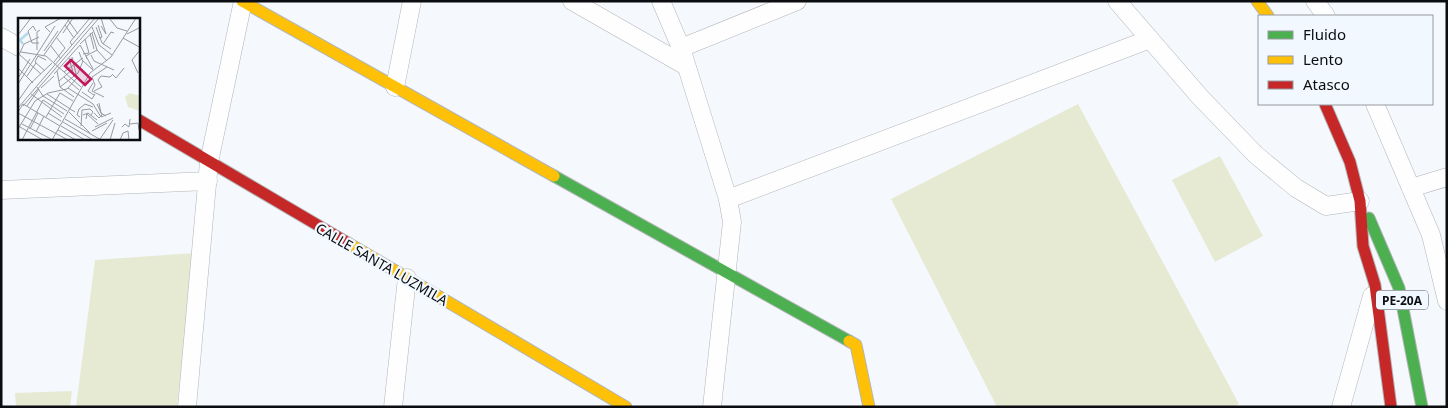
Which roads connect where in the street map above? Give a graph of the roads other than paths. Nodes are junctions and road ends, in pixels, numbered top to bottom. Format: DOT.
graph roads {
  1 [pos="242,1"];
  2 [pos="412,1"];
  3 [pos="572,1"];
  4 [pos="661,1"];
  5 [pos="797,1"];
  6 [pos="1117,1"];
  7 [pos="1257,1"];
  8 [pos="1315,1"];
  9 [pos="1267,15"];
  10 [pos="1325,15"];
  11 [pos="1,37"];
  12 [pos="1150,39"];
  13 [pos="18,46"];
  14 [pos="681,48"];
  15 [pos="686,66"];
  16 [pos="395,87"];
  17 [pos="1324,105"];
  18 [pos="1375,105"];
  19 [pos="140,121"];
  20 [pos="209,162"];
  21 [pos="1447,177"];
  22 [pos="208,181"];
  23 [pos="1411,188"];
  24 [pos="1,190"];
  25 [pos="728,199"];
  26 [pos="1360,201"];
  27 [pos="727,272"];
  28 [pos="407,278"];
  29 [pos="1375,285"];
  30 [pos="1447,301"];
  31 [pos="187,407"];
  32 [pos="393,407"];
  33 [pos="626,407"];
  34 [pos="712,407"];
  35 [pos="869,407"];
  36 [pos="1341,407"];
  37 [pos="1391,407"];
  38 [pos="1422,407"];
  1 -- 16 [label="main road"];
  1 -- 20 [label="street"];
  2 -- 16 [label="street"];
  3 -- 15 [label="street"];
  4 -- 14 [label="street"];
  5 -- 14 [label="street"];
  6 -- 12 [label="street"];
  7 -- 9 [label="main road"];
  8 -- 10 [label="street"];
  11 -- 13 [label="street"];
  12 -- 25 [label="street"];
  12 -- 26 [label="street"];
  14 -- 15 [label="street"];
  15 -- 25 [label="street"];
  16 -- 27 [label="main road"];
  17 -- 26 [label="main road, PE-20A"];
  18 -- 23 [label="street"];
  19 -- 20 [label="main road, CALLE SANTA LUZMILA"];
  20 -- 22 [label="street"];
  20 -- 28 [label="main road, CALLE SANTA LUZMILA"];
  21 -- 23 [label="street"];
  22 -- 24 [label="street"];
  22 -- 31 [label="street"];
  23 -- 30 [label="street"];
  25 -- 27 [label="street"];
  26 -- 29 [label="main road, PE-20A"];
  26 -- 38 [label="main road, PE-20A"];
  27 -- 34 [label="street"];
  27 -- 35 [label="main road"];
  28 -- 32 [label="street"];
  28 -- 33 [label="main road, CALLE SANTA LUZMILA"];
  29 -- 36 [label="street"];
  29 -- 37 [label="main road, PE-20A"];
}
